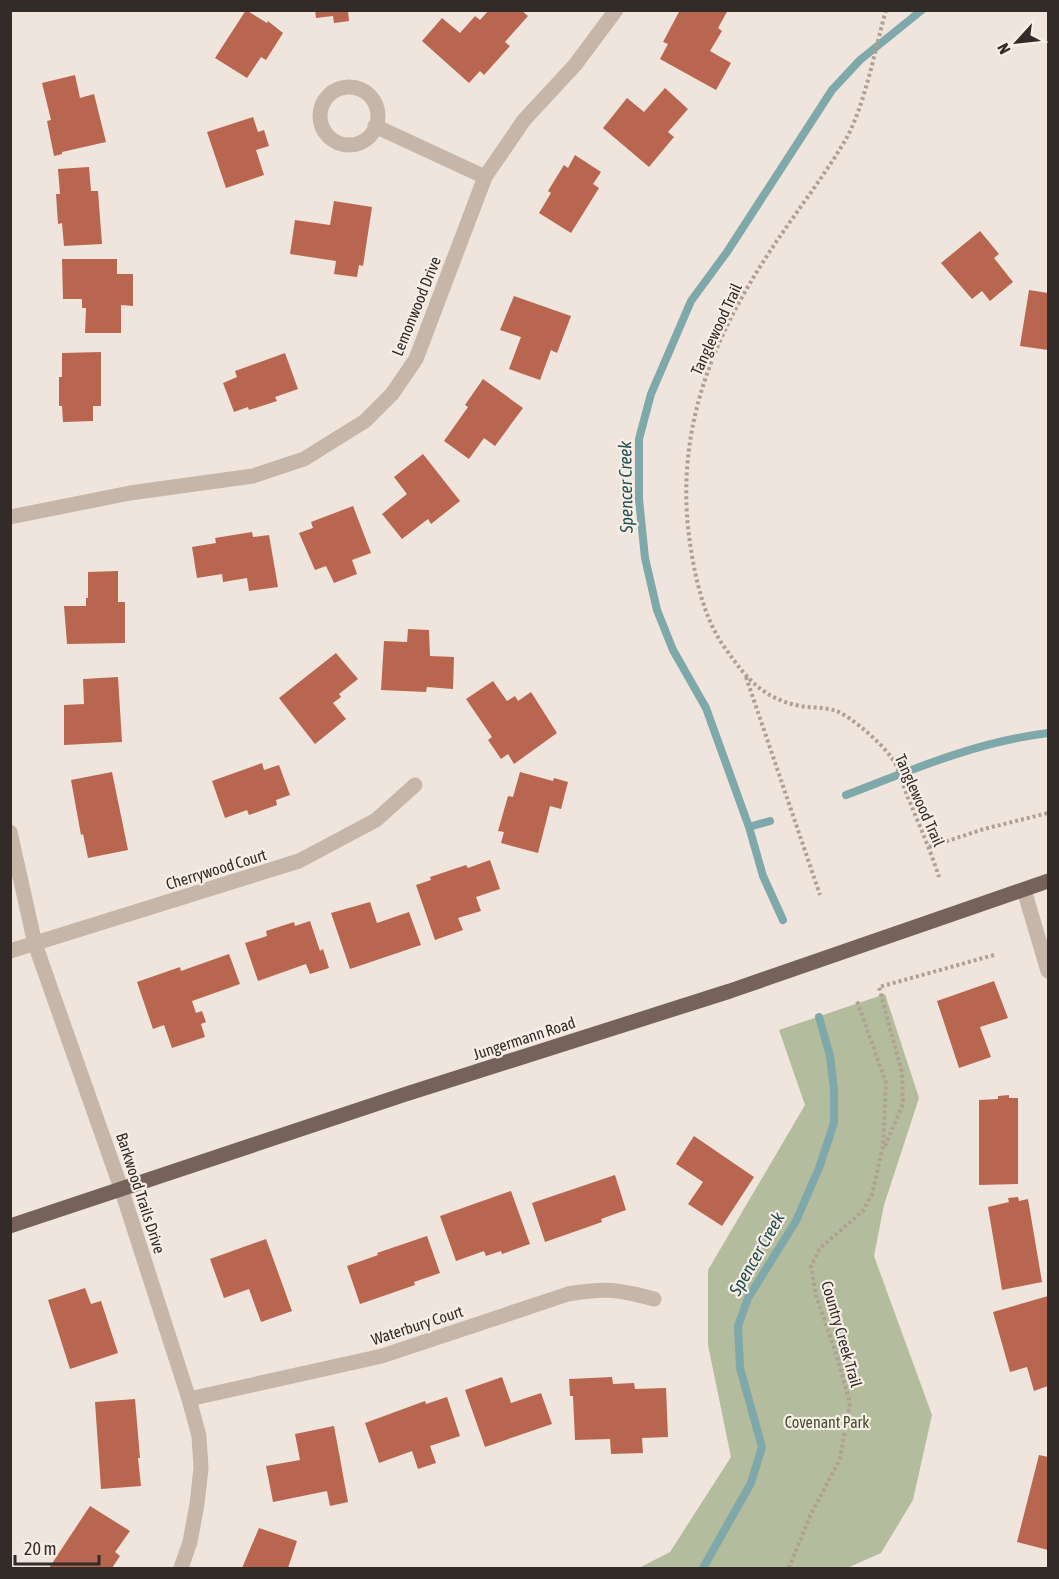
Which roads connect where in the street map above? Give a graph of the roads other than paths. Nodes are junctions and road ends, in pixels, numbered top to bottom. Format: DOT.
graph roads {
  1 [pos="616,10"];
  2 [pos="375,126"];
  3 [pos="485,177"];
  4 [pos="10,517"];
  5 [pos="415,785"];
  6 [pos="10,832"];
  7 [pos="1048,881"];
  8 [pos="1024,890"];
  9 [pos="35,944"];
  10 [pos="10,951"];
  11 [pos="1048,970"];
  12 [pos="121,1188"];
  13 [pos="10,1226"];
  14 [pos="654,1299"];
  15 [pos="189,1399"];
  16 [pos="181,1569"];
  1 -- 3 [label="street, Lemonwood Drive"];
  2 -- 3 [label="street"];
  3 -- 4 [label="street, Lemonwood Drive"];
  5 -- 9 [label="street, Cherrywood Court"];
  6 -- 9 [label="street, Barkwood Trails Drive"];
  7 -- 8 [label="main road, Jungermann Road"];
  8 -- 11 [label="street"];
  8 -- 12 [label="main road, Jungermann Road"];
  9 -- 10 [label="street, Cherrywood Court"];
  9 -- 12 [label="street, Barkwood Trails Drive"];
  12 -- 13 [label="main road, Jungermann Road"];
  12 -- 15 [label="street, Barkwood Trails Drive"];
  14 -- 15 [label="street, Waterbury Court"];
  15 -- 16 [label="street, Barkwood Trails Drive"];
}
